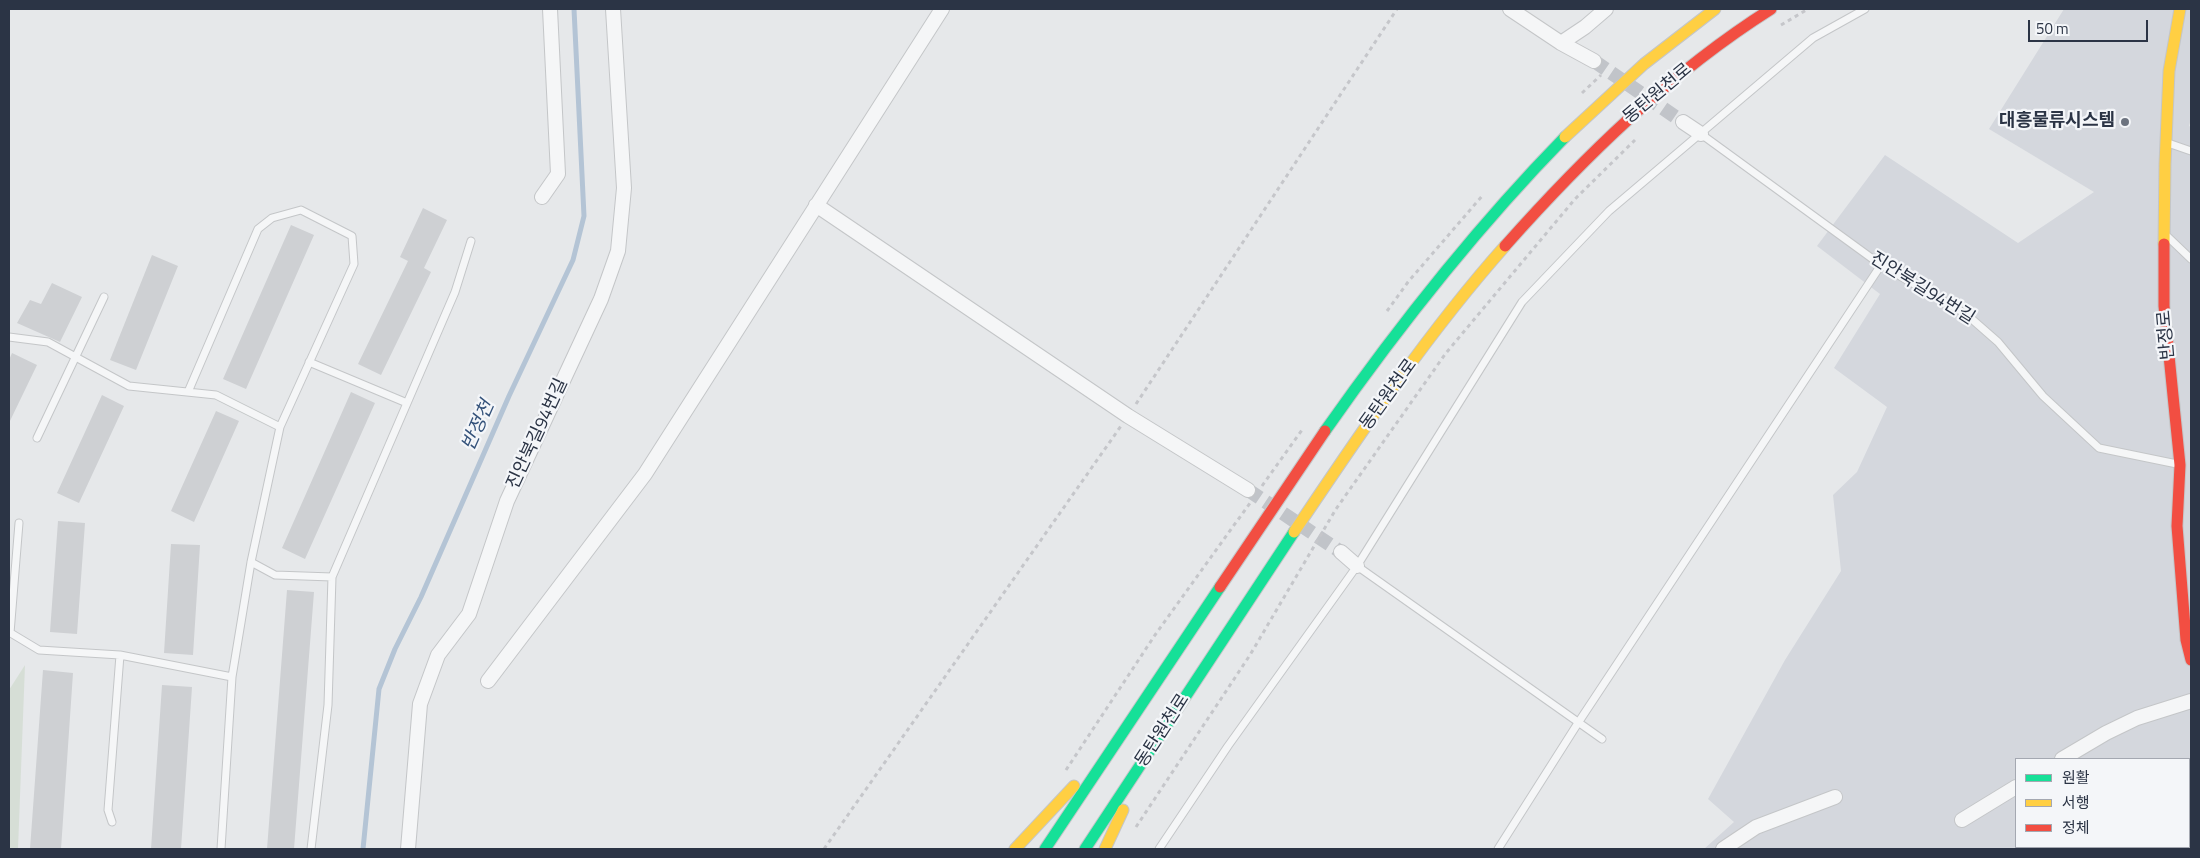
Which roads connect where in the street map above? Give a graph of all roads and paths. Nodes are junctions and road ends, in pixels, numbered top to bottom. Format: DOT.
graph roads {
  1 [pos="550,9"];
  2 [pos="613,9"];
  3 [pos="942,9"];
  4 [pos="1396,9"];
  5 [pos="1510,9"];
  6 [pos="1606,9"];
  7 [pos="1715,9"];
  8 [pos="1771,9"];
  9 [pos="1808,9"];
  10 [pos="1864,9"];
  11 [pos="2180,9"];
  12 [pos="1778,27"];
  13 [pos="1562,43"];
  14 [pos="1594,61"];
  15 [pos="1683,122"];
  16 [pos="1701,134"];
  17 [pos="1638,136"];
  18 [pos="2166,142"];
  19 [pos="2191,151"];
  20 [pos="542,197"];
  21 [pos="816,205"];
  22 [pos="2165,233"];
  23 [pos="471,241"];
  24 [pos="2191,259"];
  25 [pos="1881,265"];
  26 [pos="104,297"];
  27 [pos="9,337"];
  28 [pos="76,357"];
  29 [pos="309,362"];
  30 [pos="188,392"];
  31 [pos="407,403"];
  32 [pos="1128,416"];
  33 [pos="280,427"];
  34 [pos="36,438"];
  35 [pos="2180,464"];
  36 [pos="1248,490"];
  37 [pos="19,523"];
  38 [pos="1341,552"];
  39 [pos="251,562"];
  40 [pos="1356,566"];
  41 [pos="332,577"];
  42 [pos="9,633"];
  43 [pos="120,655"];
  44 [pos="2191,660"];
  45 [pos="232,677"];
  46 [pos="488,681"];
  47 [pos="2191,701"];
  48 [pos="1578,723"];
  49 [pos="1127,726"];
  50 [pos="1602,739"];
  51 [pos="1155,744"];
  52 [pos="2064,758"];
  53 [pos="2015,788"];
  54 [pos="1835,797"];
  55 [pos="1962,820"];
  56 [pos="112,822"];
  57 [pos="1132,833"];
  58 [pos="221,849"];
  59 [pos="311,849"];
  60 [pos="408,849"];
  61 [pos="824,849"];
  62 [pos="1015,849"];
  63 [pos="1045,849"];
  64 [pos="1085,849"];
  65 [pos="1104,849"];
  66 [pos="1158,849"];
  67 [pos="1498,849"];
  68 [pos="1723,849"];
  1 -- 20 [label="street"];
  2 -- 60 [label="street, 진안북길94번길"];
  3 -- 21 [label="street"];
  4 -- 32 [label="path"];
  5 -- 13 [label="street"];
  6 -- 13 [label="street"];
  7 -- 49 [label="main road, 동탄원천로"];
  8 -- 51 [label="main road, 동탄원천로"];
  9 -- 12 [label="path"];
  10 -- 16 [label="lane"];
  11 -- 18 [label="main road, 반정로"];
  13 -- 14 [label="street"];
  15 -- 16 [label="street, 진안북길94번길"];
  16 -- 25 [label="lane, 진안북길94번길"];
  16 -- 40 [label="lane"];
  17 -- 57 [label="path"];
  18 -- 19 [label="lane"];
  18 -- 22 [label="main road, 반정로"];
  21 -- 32 [label="street"];
  21 -- 46 [label="street"];
  22 -- 24 [label="lane"];
  22 -- 35 [label="main road, 반정로"];
  23 -- 31 [label="lane"];
  25 -- 35 [label="lane, 진안북길94번길"];
  25 -- 48 [label="lane"];
  26 -- 28 [label="lane"];
  27 -- 28 [label="lane"];
  28 -- 30 [label="lane"];
  28 -- 34 [label="lane"];
  29 -- 30 [label="lane"];
  29 -- 31 [label="lane"];
  29 -- 33 [label="lane"];
  30 -- 33 [label="lane"];
  31 -- 41 [label="lane"];
  32 -- 36 [label="street"];
  32 -- 61 [label="path"];
  33 -- 39 [label="lane"];
  35 -- 44 [label="main road, 반정로"];
  37 -- 42 [label="lane"];
  38 -- 40 [label="street"];
  39 -- 41 [label="lane"];
  39 -- 45 [label="lane"];
  40 -- 48 [label="lane"];
  40 -- 66 [label="lane"];
  41 -- 59 [label="lane"];
  42 -- 43 [label="lane"];
  43 -- 45 [label="lane"];
  43 -- 56 [label="lane"];
  45 -- 58 [label="lane"];
  47 -- 52 [label="street"];
  48 -- 50 [label="lane"];
  48 -- 67 [label="lane"];
  49 -- 62 [label="main road"];
  49 -- 63 [label="main road, 동탄원천로"];
  51 -- 64 [label="main road, 동탄원천로"];
  51 -- 65 [label="main road"];
  53 -- 55 [label="street"];
  54 -- 68 [label="street"];
}
